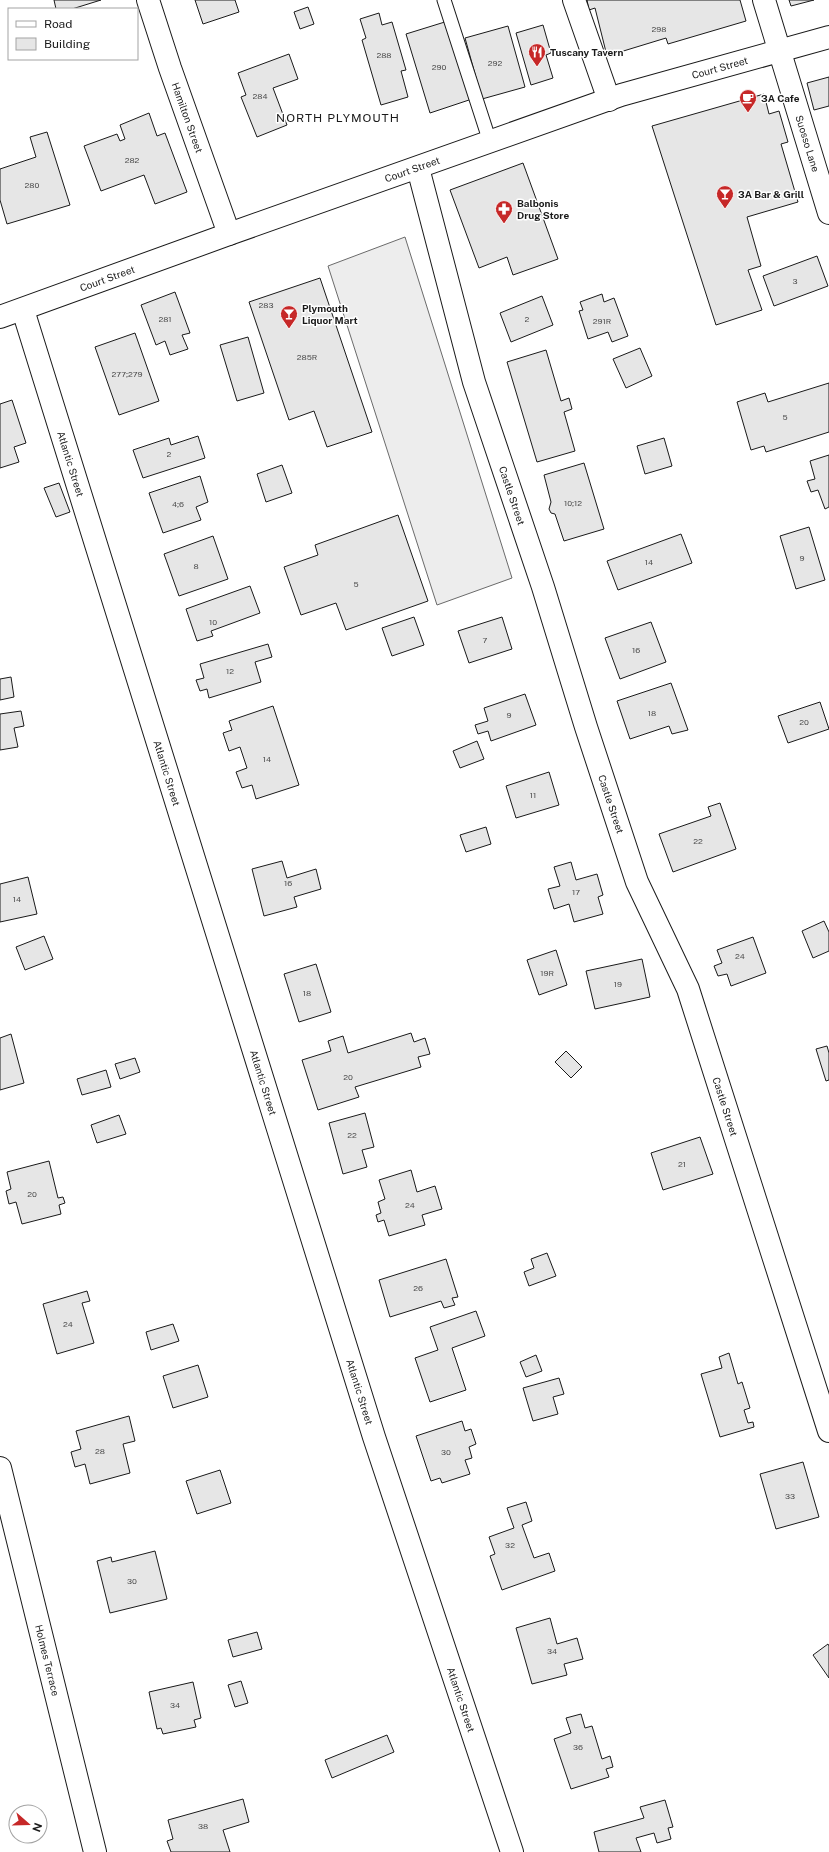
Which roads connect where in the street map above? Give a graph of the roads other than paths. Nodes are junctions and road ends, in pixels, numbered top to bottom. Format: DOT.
graph roads {
  1 [pos="148,0"];
  2 [pos="444,0"];
  3 [pos="574,0"];
  4 [pos="764,0"];
  5 [pos="829,37"];
  6 [pos="779,50"];
  7 [pos="609,100"];
  8 [pos="490,142"];
  9 [pos="418,168"];
  10 [pos="829,213"];
  11 [pos="229,234"];
  12 [pos="23,310"];
  13 [pos="0,318"];
  14 [pos="828,1422"];
  15 [pos="0,1468"];
  16 [pos="95,1852"];
  17 [pos="512,1852"];
  1 -- 11 [label="street, Hamilton Street"];
  2 -- 8 [label="lane"];
  3 -- 7 [label="street"];
  4 -- 6 [label="street, Suosso Lane"];
  5 -- 6 [label="street, Court Street"];
  6 -- 7 [label="street, Court Street"];
  6 -- 10 [label="street, Suosso Lane"];
  7 -- 8 [label="street, Court Street"];
  8 -- 9 [label="street, Court Street"];
  9 -- 11 [label="street, Court Street"];
  9 -- 14 [label="street, Castle Street"];
  11 -- 12 [label="street, Court Street"];
  12 -- 13 [label="street, Court Street"];
  12 -- 17 [label="street, Atlantic Street"];
  15 -- 16 [label="street, Holmes Terrace"];
}
